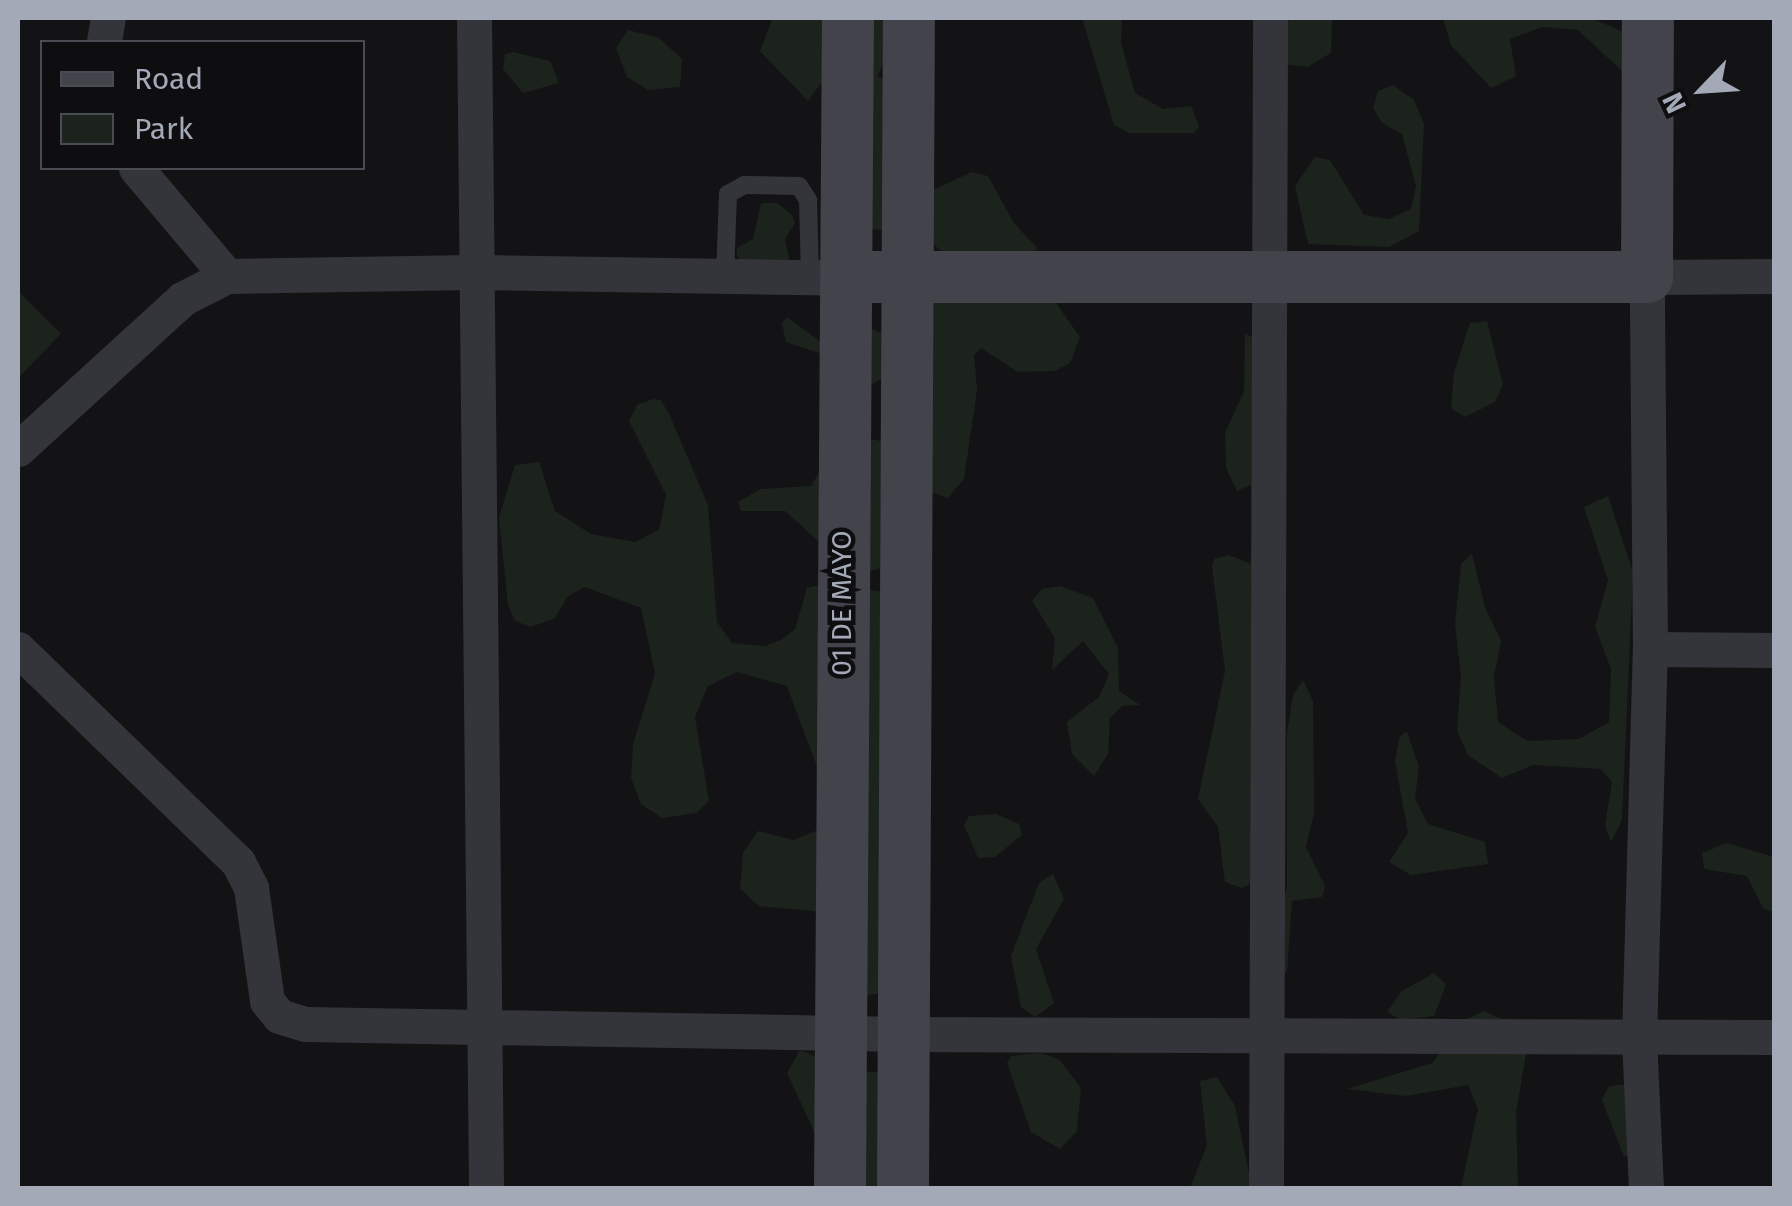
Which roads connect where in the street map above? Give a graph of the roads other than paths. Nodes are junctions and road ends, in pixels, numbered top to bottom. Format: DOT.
graph roads {
  1 [pos="474,18"];
  2 [pos="848,18"];
  3 [pos="909,18"];
  4 [pos="1270,18"];
  5 [pos="1648,18"];
  6 [pos="138,170"];
  7 [pos="474,272"];
  8 [pos="906,275"];
  9 [pos="228,276"];
  10 [pos="725,276"];
  11 [pos="1774,276"];
  12 [pos="1648,277"];
  13 [pos="827,278"];
  14 [pos="1268,281"];
  15 [pos="18,450"];
  16 [pos="18,649"];
  17 [pos="1650,649"];
  18 [pos="1774,650"];
  19 [pos="486,1024"];
  20 [pos="840,1030"];
  21 [pos="905,1034"];
  22 [pos="1268,1036"];
  23 [pos="1774,1037"];
  24 [pos="1639,1038"];
  25 [pos="486,1188"];
  26 [pos="840,1188"];
  27 [pos="903,1188"];
  28 [pos="1266,1188"];
  29 [pos="1646,1188"];
  1 -- 7 [label="street"];
  2 -- 13 [label="street, 01 DE MAYO"];
  3 -- 8 [label="street"];
  4 -- 14 [label="street"];
  5 -- 12 [label="street"];
  6 -- 9 [label="street"];
  7 -- 9 [label="street"];
  7 -- 10 [label="street"];
  7 -- 19 [label="street"];
  8 -- 13 [label="street"];
  8 -- 14 [label="street"];
  8 -- 21 [label="street"];
  9 -- 15 [label="street"];
  10 -- 13 [label="street"];
  10 -- 13 [label="lane"];
  11 -- 12 [label="street"];
  12 -- 14 [label="street"];
  12 -- 17 [label="street"];
  13 -- 20 [label="street, 01 DE MAYO"];
  14 -- 22 [label="street"];
  16 -- 19 [label="street"];
  17 -- 18 [label="street"];
  17 -- 24 [label="street"];
  19 -- 20 [label="street"];
  19 -- 25 [label="street"];
  20 -- 21 [label="street"];
  20 -- 26 [label="street, 01 DE MAYO"];
  21 -- 22 [label="street"];
  21 -- 27 [label="street"];
  22 -- 24 [label="street"];
  22 -- 28 [label="street"];
  23 -- 24 [label="street"];
  24 -- 29 [label="street"];
}
